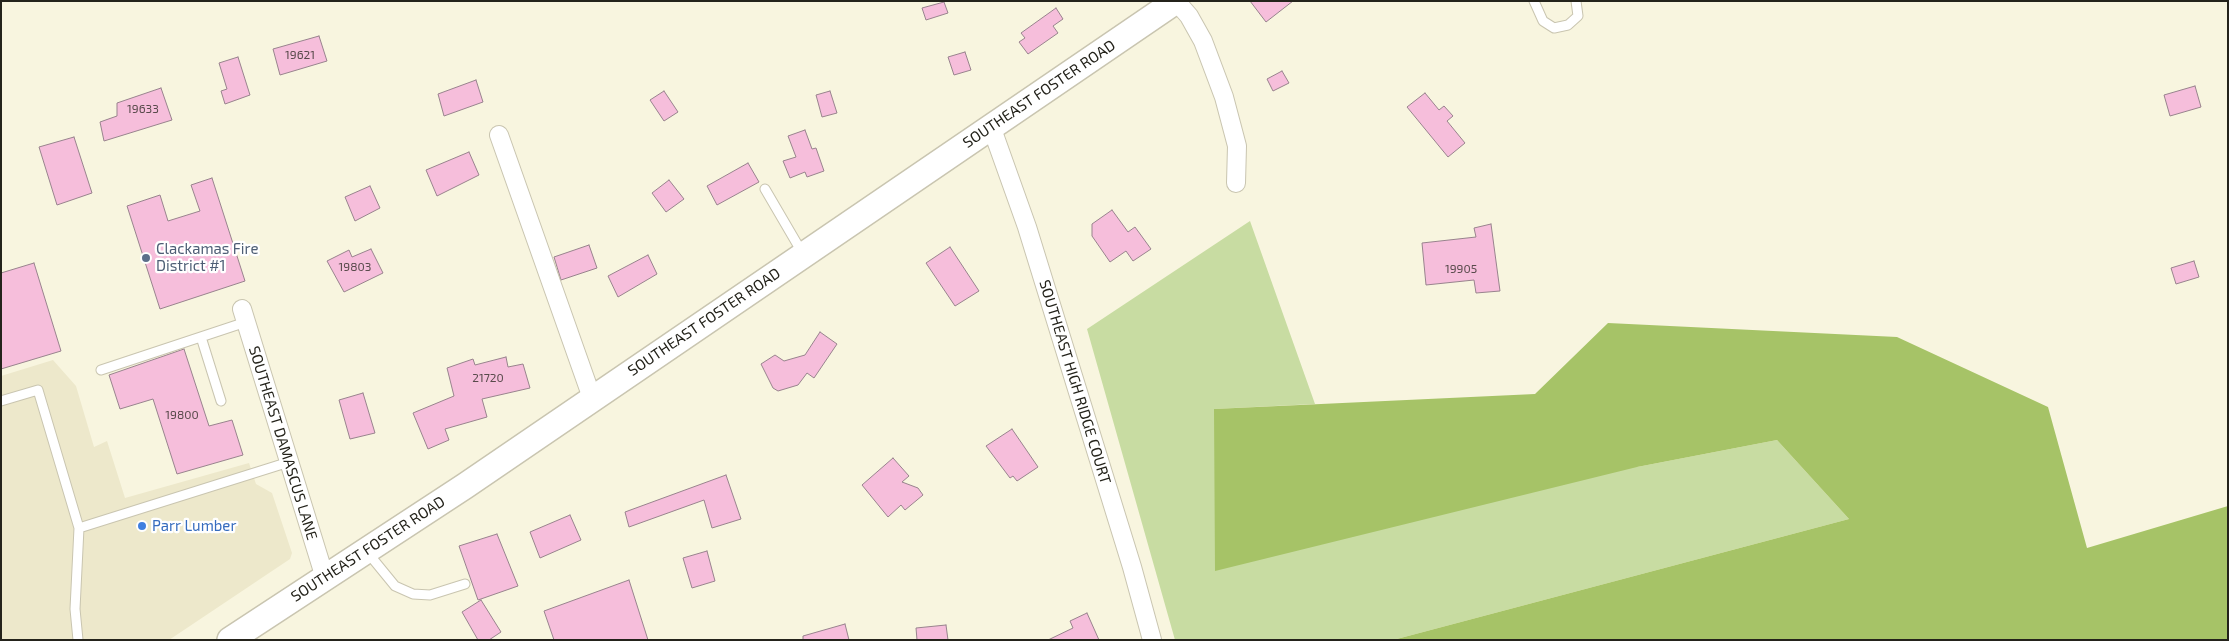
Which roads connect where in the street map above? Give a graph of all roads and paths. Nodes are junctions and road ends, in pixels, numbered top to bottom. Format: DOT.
graph roads {
  1 [pos="1176,1"];
  2 [pos="1534,1"];
  3 [pos="1576,1"];
  4 [pos="991,126"];
  5 [pos="499,135"];
  6 [pos="1236,182"];
  7 [pos="765,189"];
  8 [pos="803,254"];
  9 [pos="244,315"];
  10 [pos="201,337"];
  11 [pos="101,370"];
  12 [pos="592,398"];
  13 [pos="1,401"];
  14 [pos="221,401"];
  15 [pos="289,462"];
  16 [pos="79,528"];
  17 [pos="366,551"];
  18 [pos="325,578"];
  19 [pos="465,584"];
  20 [pos="78,640"];
  21 [pos="230,640"];
  22 [pos="1152,640"];
  1 -- 4 [label="main road, SOUTHEAST FOSTER ROAD"];
  1 -- 6 [label="street"];
  2 -- 3 [label="lane"];
  4 -- 8 [label="main road, SOUTHEAST FOSTER ROAD"];
  4 -- 22 [label="street, SOUTHEAST HIGH RIDGE COURT"];
  5 -- 12 [label="street"];
  7 -- 8 [label="lane"];
  8 -- 12 [label="main road, SOUTHEAST FOSTER ROAD"];
  9 -- 10 [label="lane"];
  9 -- 15 [label="street, SOUTHEAST DAMASCUS LANE"];
  10 -- 11 [label="lane"];
  10 -- 14 [label="lane"];
  12 -- 17 [label="main road, SOUTHEAST FOSTER ROAD"];
  13 -- 16 [label="lane"];
  15 -- 16 [label="lane"];
  15 -- 18 [label="street, SOUTHEAST DAMASCUS LANE"];
  16 -- 20 [label="lane"];
  17 -- 18 [label="main road, SOUTHEAST FOSTER ROAD"];
  17 -- 19 [label="lane"];
  18 -- 21 [label="main road, SOUTHEAST FOSTER ROAD"];
}
